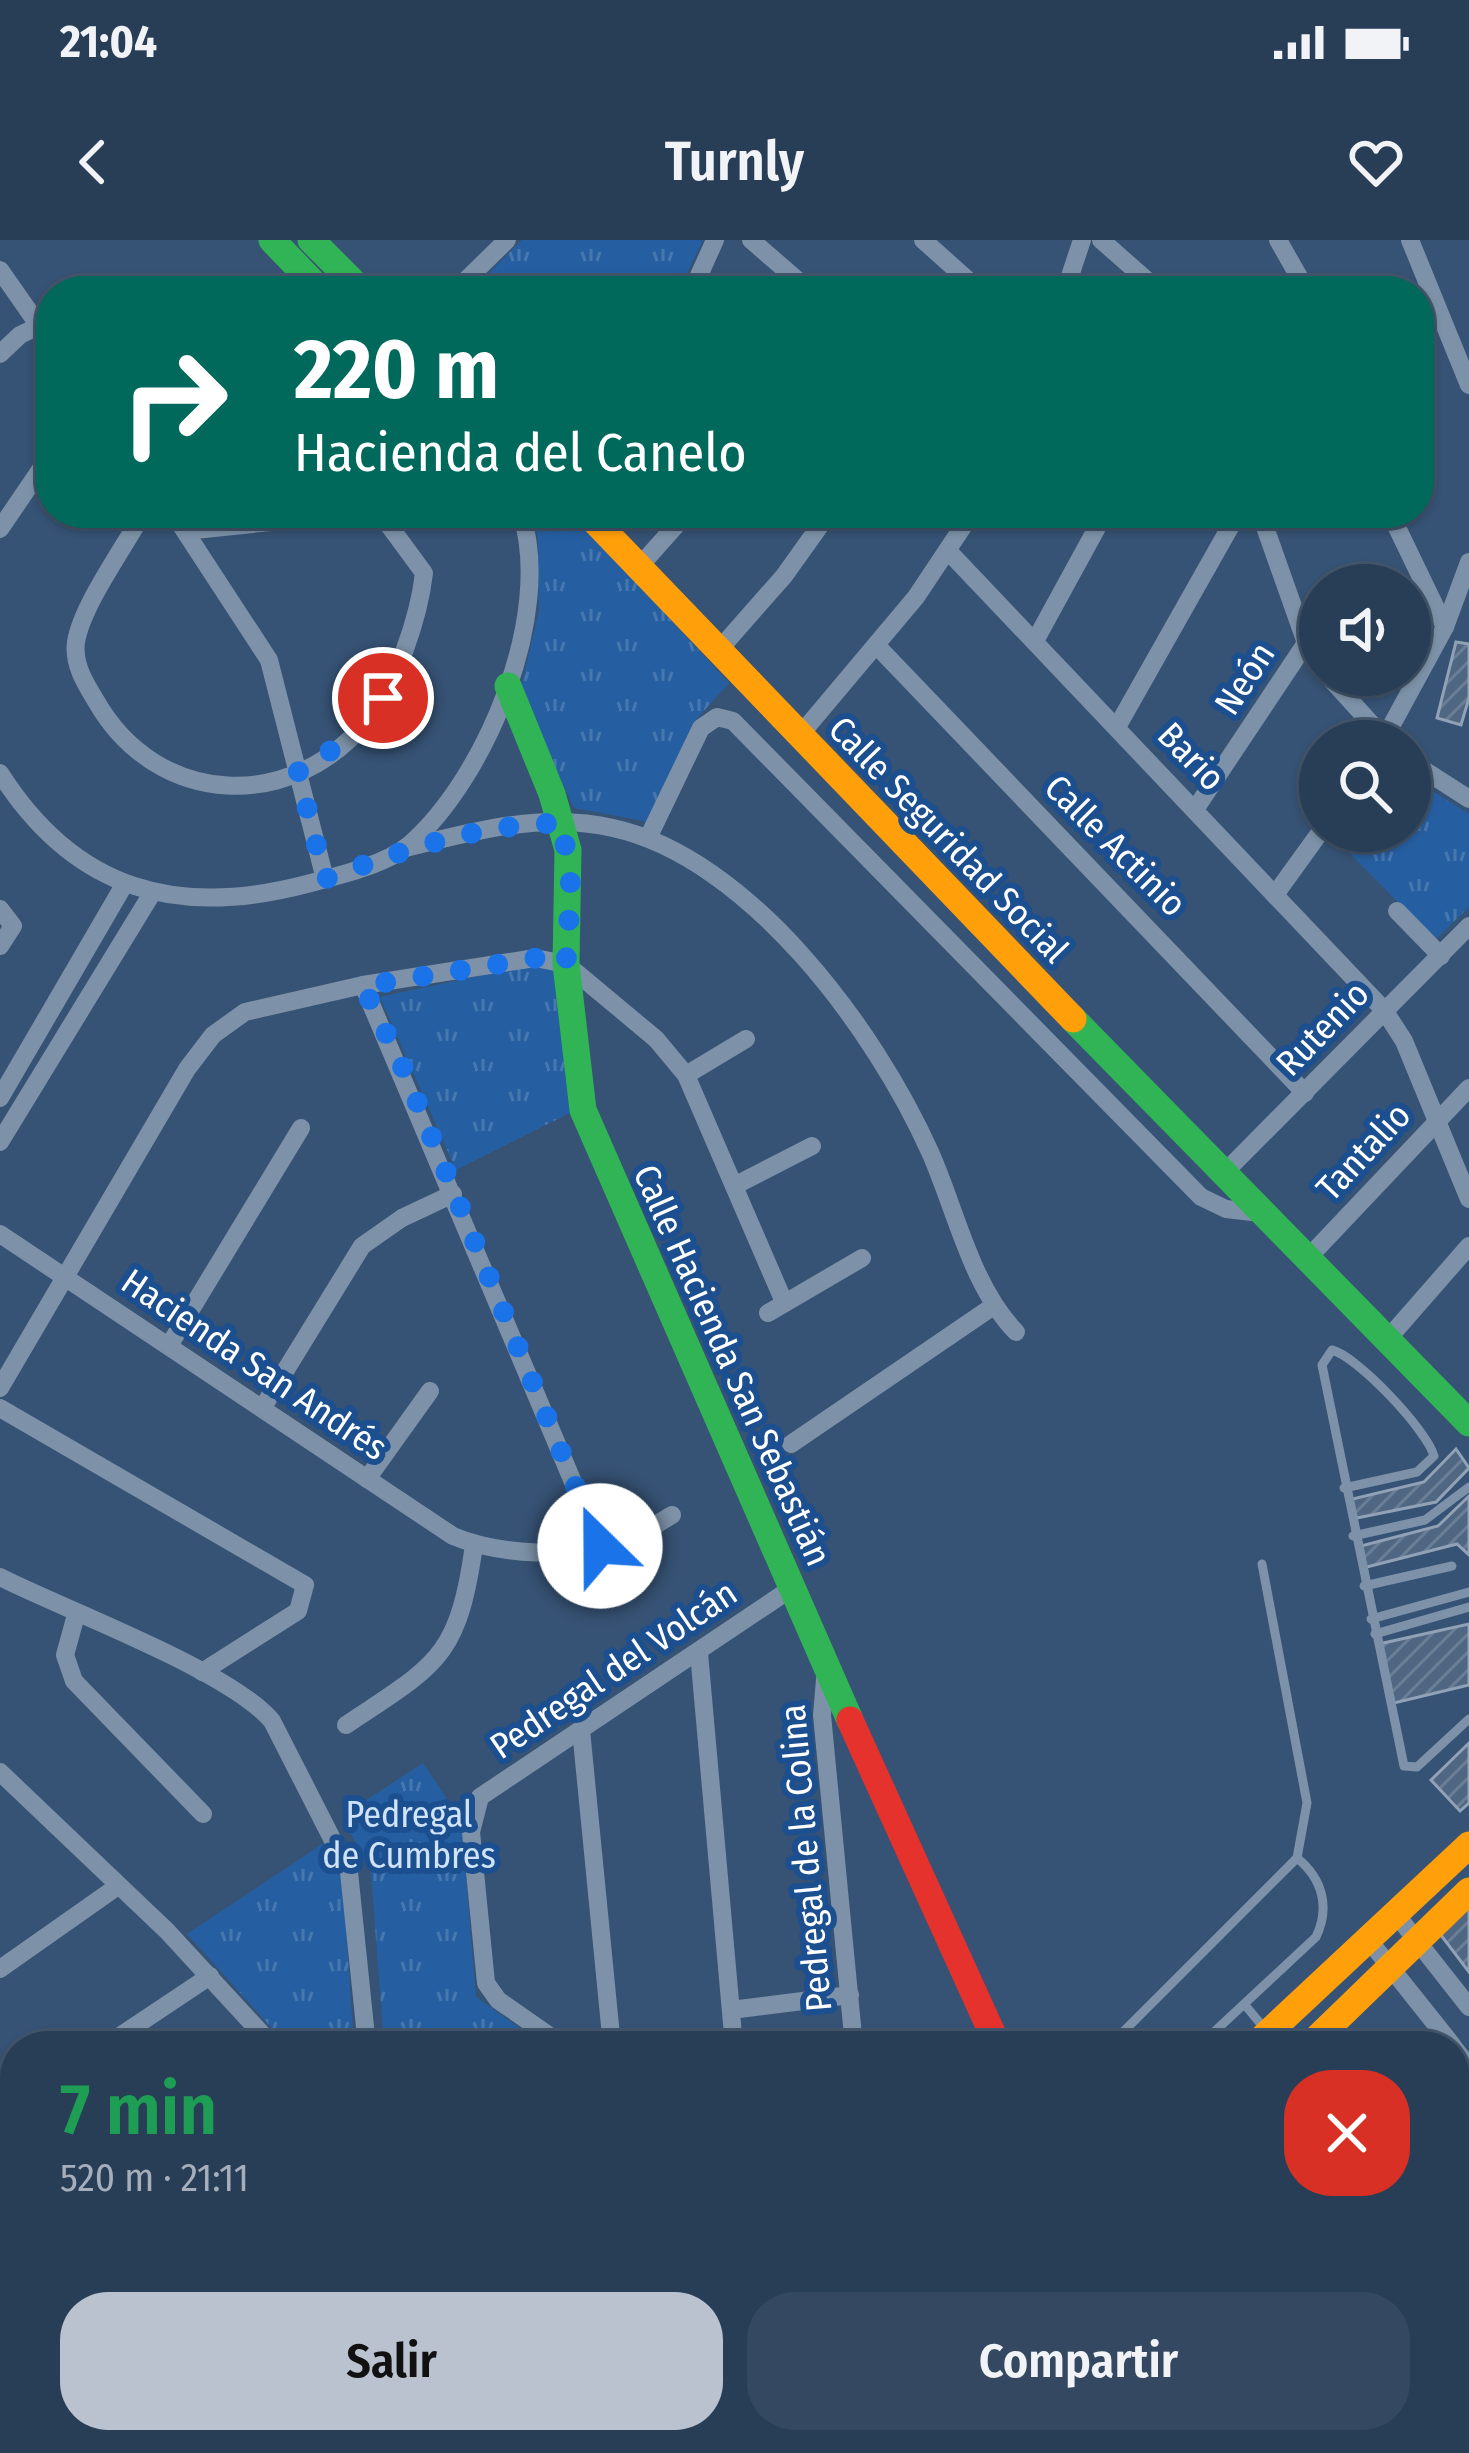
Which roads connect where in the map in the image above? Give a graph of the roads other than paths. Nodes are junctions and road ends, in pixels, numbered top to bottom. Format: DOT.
graph roads {
  1 [pos="272,240"];
  2 [pos="507,240"];
  3 [pos="715,240"];
  4 [pos="751,240"];
  5 [pos="922,240"];
  6 [pos="1082,240"];
  7 [pos="1101,240"];
  8 [pos="1278,240"];
  9 [pos="1410,240"];
  10 [pos="327,246"];
  11 [pos="0,270"];
  12 [pos="307,276"];
  13 [pos="350,276"];
  14 [pos="470,276"];
  15 [pos="699,276"];
  16 [pos="793,276"];
  17 [pos="963,276"];
  18 [pos="1071,276"];
  19 [pos="1142,276"];
  20 [pos="1298,276"];
  21 [pos="1425,276"];
  22 [pos="1434,299"];
  23 [pos="36,312"];
  24 [pos="36,328"];
  25 [pos="0,354"];
  26 [pos="1469,385"];
  27 [pos="36,476"];
  28 [pos="135,528"];
  29 [pos="183,528"];
  30 [pos="215,528"];
  31 [pos="392,528"];
  32 [pos="525,528"];
  33 [pos="601,528"];
  34 [pos="674,528"];
  35 [pos="818,528"];
  36 [pos="963,528"];
  37 [pos="1097,528"];
  38 [pos="1230,528"];
  39 [pos="1264,528"];
  40 [pos="1397,528"];
  41 [pos="0,529"];
  42 [pos="185,531"];
  43 [pos="949,552"];
  44 [pos="1469,562"];
  45 [pos="638,568"];
  46 [pos="1299,624"];
  47 [pos="1444,627"];
  48 [pos="1035,641"];
  49 [pos="878,646"];
  50 [pos="718,650"];
  51 [pos="1299,654"];
  52 [pos="508,686"];
  53 [pos="1346,696"];
  54 [pos="1367,720"];
  55 [pos="1395,720"];
  56 [pos="1117,727"];
  57 [pos="800,735"];
  58 [pos="298,772"];
  59 [pos="0,773"];
  60 [pos="1431,775"];
  61 [pos="1469,800"];
  62 [pos="1196,808"];
  63 [pos="562,823"];
  64 [pos="648,838"];
  65 [pos="406,848"];
  66 [pos="1306,852"];
  67 [pos="325,879"];
  68 [pos="124,885"];
  69 [pos="1277,892"];
  70 [pos="151,895"];
  71 [pos="0,909"];
  72 [pos="1397,911"];
  73 [pos="1469,926"];
  74 [pos="0,946"];
  75 [pos="1441,956"];
  76 [pos="566,964"];
  77 [pos="363,986"];
  78 [pos="1384,1010"];
  79 [pos="746,1039"];
  80 [pos="686,1075"];
  81 [pos="1469,1088"];
  82 [pos="1305,1093"];
  83 [pos="0,1098"];
  84 [pos="1438,1118"];
  85 [pos="301,1128"];
  86 [pos="0,1142"];
  87 [pos="812,1146"];
  88 [pos="1222,1175"];
  89 [pos="736,1186"];
  90 [pos="454,1194"];
  91 [pos="1469,1198"];
  92 [pos="1261,1213"];
  93 [pos="0,1234"];
  94 [pos="1469,1246"];
  95 [pos="862,1258"];
  96 [pos="1306,1260"];
  97 [pos="63,1276"];
  98 [pos="992,1307"];
  99 [pos="1016,1332"];
  100 [pos="1385,1342"];
  101 [pos="170,1344"];
  102 [pos="0,1388"];
  103 [pos="430,1391"];
  104 [pos="263,1407"];
  105 [pos="0,1408"];
  106 [pos="1467,1417"];
  107 [pos="791,1444"];
  108 [pos="367,1479"];
  109 [pos="1469,1487"];
  110 [pos="1344,1488"];
  111 [pos="672,1515"];
  112 [pos="1353,1536"];
  113 [pos="474,1545"];
  114 [pos="600,1546"];
  115 [pos="1262,1564"];
  116 [pos="1453,1566"];
  117 [pos="0,1577"];
  118 [pos="1364,1586"];
  119 [pos="792,1588"];
  120 [pos="1469,1592"];
  121 [pos="1469,1607"];
  122 [pos="76,1615"];
  123 [pos="1371,1619"];
  124 [pos="1375,1634"];
  125 [pos="699,1653"];
  126 [pos="827,1664"];
  127 [pos="202,1672"];
  128 [pos="1469,1719"];
  129 [pos="346,1725"];
  130 [pos="581,1730"];
  131 [pos="0,1772"];
  132 [pos="202,1814"];
  133 [pos="1469,1845"];
  134 [pos="1297,1858"];
  135 [pos="118,1886"];
  136 [pos="1469,1891"];
  137 [pos="1395,1913"];
  138 [pos="1367,1938"];
  139 [pos="1417,1940"];
  140 [pos="0,1944"];
  141 [pos="8,1964"];
  142 [pos="1390,1966"];
  143 [pos="210,1976"];
  144 [pos="850,1995"];
  145 [pos="1245,2006"];
  146 [pos="1469,2007"];
  147 [pos="731,2010"];
  148 [pos="985,2014"];
  149 [pos="128,2031"];
  150 [pos="260,2031"];
  151 [pos="366,2031"];
  152 [pos="542,2031"];
  153 [pos="611,2031"];
  154 [pos="733,2031"];
  155 [pos="853,2031"];
  156 [pos="981,2031"];
  157 [pos="992,2031"];
  158 [pos="1124,2031"];
  159 [pos="1216,2031"];
  160 [pos="1260,2031"];
  161 [pos="1278,2031"];
  162 [pos="1324,2031"];
  163 [pos="1441,2031"];
  1 -- 12 [label="street"];
  2 -- 14 [label="street"];
  3 -- 15 [label="street"];
  4 -- 16 [label="street"];
  5 -- 17 [label="street"];
  6 -- 18 [label="street"];
  7 -- 19 [label="street"];
  8 -- 20 [label="street"];
  9 -- 21 [label="street"];
  10 -- 13 [label="street"];
  11 -- 23 [label="street"];
  22 -- 26 [label="street"];
  24 -- 25 [label="street"];
  27 -- 41 [label="street"];
  28 -- 58 [label="street"];
  29 -- 42 [label="street"];
  30 -- 42 [label="street"];
  31 -- 58 [label="street"];
  32 -- 52 [label="street"];
  33 -- 45 [label="street, Calle Seguridad Social"];
  34 -- 45 [label="street"];
  35 -- 50 [label="street"];
  36 -- 43 [label="street"];
  37 -- 48 [label="street"];
  38 -- 56 [label="street"];
  39 -- 46 [label="street"];
  40 -- 47 [label="street"];
  42 -- 58 [label="street"];
  43 -- 48 [label="street, Bario"];
  43 -- 49 [label="street"];
  44 -- 47 [label="street"];
  45 -- 50 [label="street, Calle Seguridad Social"];
  47 -- 55 [label="street"];
  48 -- 56 [label="street, Bario"];
  49 -- 57 [label="street"];
  49 -- 82 [label="street, Calle Actinio"];
  50 -- 57 [label="street, Calle Seguridad Social"];
  51 -- 62 [label="street, Neón"];
  52 -- 63 [label="street, Calle Hacienda San Sebastián"];
  52 -- 65 [label="street"];
  53 -- 54 [label="street"];
  56 -- 62 [label="street, Bario"];
  57 -- 88 [label="street, Calle Seguridad Social"];
  58 -- 67 [label="street"];
  59 -- 68 [label="street"];
  60 -- 61 [label="street"];
  62 -- 69 [label="street, Bario"];
  63 -- 64 [label="street"];
  63 -- 65 [label="street"];
  63 -- 76 [label="street, Calle Hacienda San Sebastián"];
  64 -- 92 [label="street, Calle Seguridad Social"];
  64 -- 98 [label="street"];
  65 -- 67 [label="street"];
  66 -- 69 [label="street"];
  67 -- 70 [label="street"];
  68 -- 70 [label="street"];
  68 -- 83 [label="street"];
  69 -- 78 [label="street, Bario"];
  70 -- 86 [label="street"];
  71 -- 74 [label="street"];
  72 -- 75 [label="street"];
  73 -- 75 [label="street, Rutenio"];
  75 -- 78 [label="street, Rutenio"];
  76 -- 77 [label="street"];
  76 -- 80 [label="street"];
  76 -- 119 [label="street, Calle Hacienda San Sebastián"];
  77 -- 90 [label="street"];
  77 -- 97 [label="street"];
  78 -- 82 [label="street, Rutenio"];
  78 -- 84 [label="street, Bario"];
  79 -- 80 [label="street"];
  80 -- 89 [label="street"];
  81 -- 84 [label="street, Tantalio"];
  82 -- 88 [label="street, Rutenio"];
  84 -- 91 [label="street, Bario"];
  84 -- 96 [label="street, Tantalio"];
  85 -- 101 [label="street"];
  87 -- 89 [label="street"];
  88 -- 92 [label="street, Calle Seguridad Social"];
  89 -- 95 [label="street"];
  90 -- 104 [label="street"];
  90 -- 114 [label="street"];
  92 -- 96 [label="street, Calle Seguridad Social"];
  93 -- 97 [label="street, Hacienda San Andrés"];
  94 -- 100 [label="street"];
  96 -- 100 [label="street, Calle Seguridad Social"];
  97 -- 101 [label="street, Hacienda San Andrés"];
  97 -- 102 [label="street"];
  98 -- 99 [label="street"];
  98 -- 107 [label="street"];
  100 -- 106 [label="street, Calle Seguridad Social"];
  101 -- 104 [label="street, Hacienda San Andrés"];
  103 -- 108 [label="street"];
  104 -- 108 [label="street, Hacienda San Andrés"];
  105 -- 127 [label="street"];
  108 -- 113 [label="street, Hacienda San Andrés"];
  109 -- 112 [label="lane"];
  110 -- 110 [label="lane"];
  110 -- 112 [label="lane"];
  111 -- 114 [label="street"];
  112 -- 118 [label="lane"];
  113 -- 114 [label="street"];
  113 -- 129 [label="street"];
  115 -- 134 [label="lane"];
  116 -- 118 [label="lane"];
  117 -- 122 [label="street"];
  118 -- 123 [label="lane"];
  119 -- 125 [label="street, Pedregal del Volcán"];
  119 -- 126 [label="street, Calle Hacienda San Sebastián"];
  120 -- 123 [label="lane"];
  121 -- 124 [label="lane"];
  122 -- 127 [label="street"];
  122 -- 132 [label="street"];
  123 -- 124 [label="lane"];
  124 -- 128 [label="lane"];
  125 -- 130 [label="street, Pedregal del Volcán"];
  125 -- 147 [label="street"];
  126 -- 144 [label="street, Pedregal de la Colina"];
  126 -- 148 [label="street, Calle Hacienda San Sebastián"];
  127 -- 151 [label="street"];
  130 -- 152 [label="street, Pedregal del Volcán"];
  130 -- 153 [label="street"];
  131 -- 135 [label="street"];
  133 -- 137 [label="street"];
  134 -- 145 [label="lane"];
  134 -- 158 [label="lane"];
  135 -- 141 [label="street"];
  135 -- 143 [label="street"];
  136 -- 139 [label="street"];
  137 -- 138 [label="street"];
  137 -- 139 [label="street"];
  138 -- 142 [label="street"];
  138 -- 161 [label="street"];
  139 -- 142 [label="street"];
  139 -- 146 [label="street"];
  140 -- 141 [label="street"];
  142 -- 162 [label="street"];
  142 -- 163 [label="street"];
  143 -- 149 [label="street"];
  143 -- 150 [label="street"];
  144 -- 147 [label="street"];
  144 -- 155 [label="street, Pedregal de la Colina"];
  145 -- 159 [label="lane"];
  145 -- 160 [label="lane"];
  147 -- 154 [label="street"];
  148 -- 156 [label="street"];
  148 -- 157 [label="street, Calle Hacienda San Sebastián"];
}
